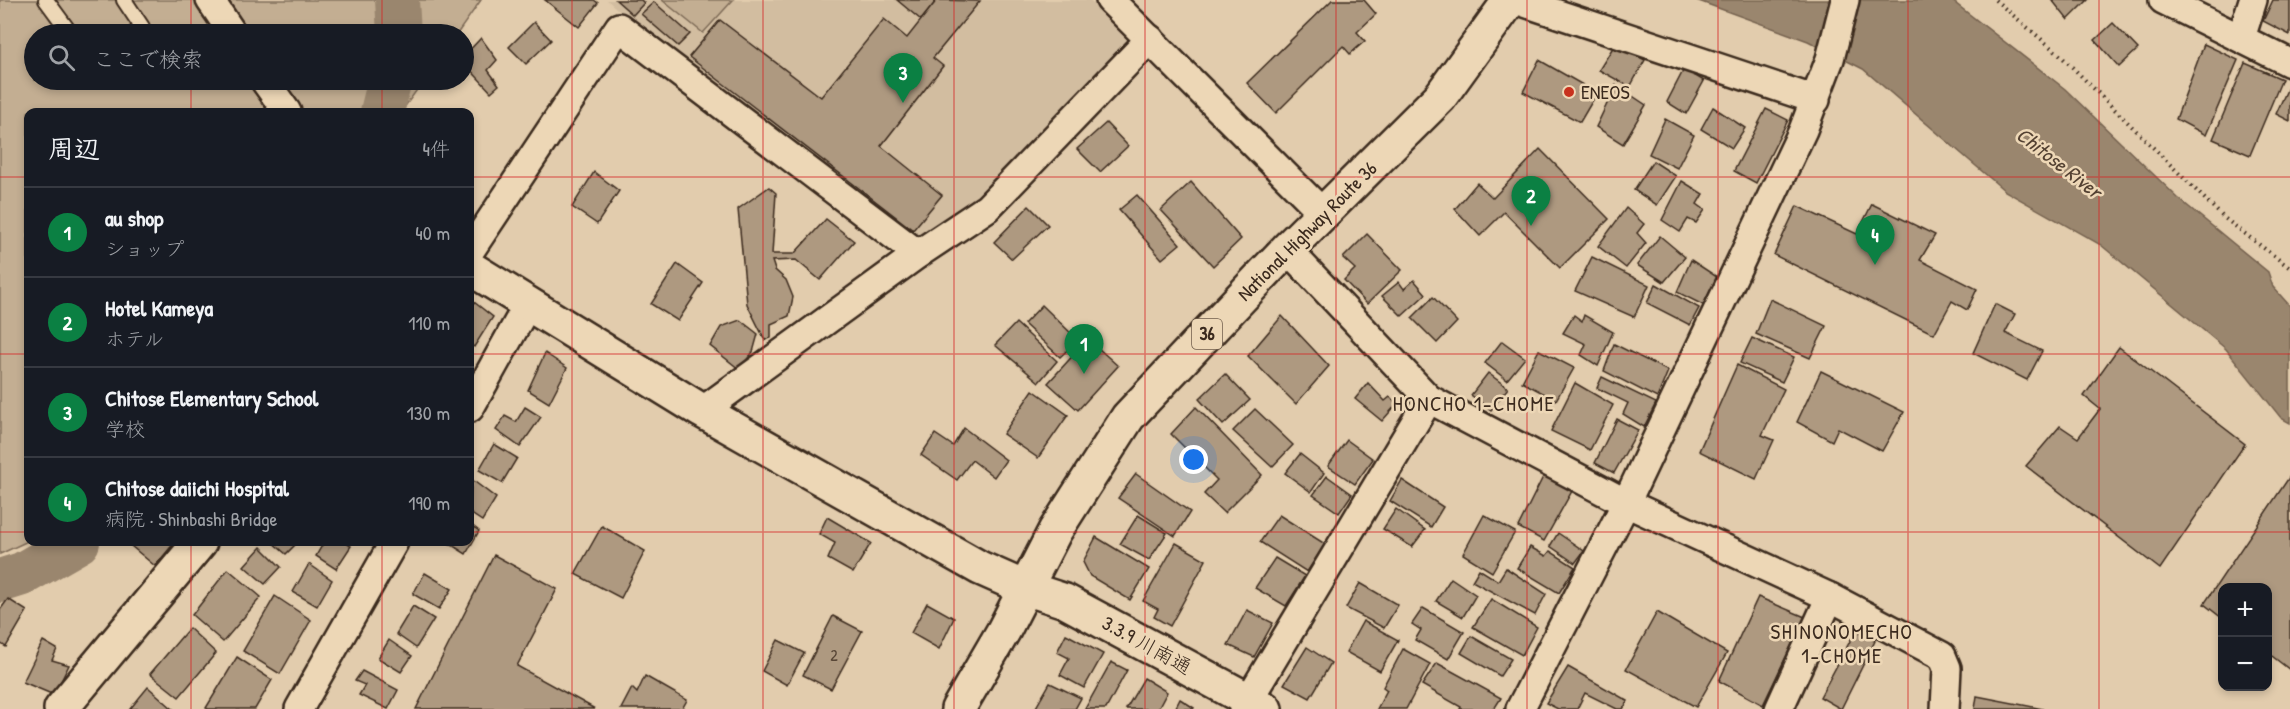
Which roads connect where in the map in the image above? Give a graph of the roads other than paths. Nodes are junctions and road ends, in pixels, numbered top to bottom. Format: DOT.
graph roads {
  1 [pos="46,0"];
  2 [pos="124,0"];
  3 [pos="210,0"];
  4 [pos="1110,0"];
  5 [pos="1510,0"];
  6 [pos="1516,0"];
  7 [pos="1845,0"];
  8 [pos="2163,0"];
  9 [pos="2253,0"];
  10 [pos="64,24"];
  11 [pos="140,24"];
  12 [pos="226,24"];
  13 [pos="2241,38"];
  14 [pos="1150,39"];
  15 [pos="2290,63"];
  16 [pos="271,90"];
  17 [pos="1816,100"];
  18 [pos="284,108"];
  19 [pos="1324,214"];
  20 [pos="474,246"];
  21 [pos="1287,249"];
  22 [pos="918,254"];
  23 [pos="474,270"];
  24 [pos="528,304"];
  25 [pos="1429,399"];
  26 [pos="474,401"];
  27 [pos="702,411"];
  28 [pos="1626,503"];
  29 [pos="198,546"];
  30 [pos="392,546"];
  31 [pos="1025,588"];
  32 [pos="1830,597"];
  33 [pos="1252,706"];
  34 [pos="60,709"];
  35 [pos="299,709"];
  36 [pos="958,709"];
  37 [pos="1520,709"];
  38 [pos="1779,709"];
  39 [pos="1945,709"];
  1 -- 10 [label="lane"];
  2 -- 11 [label="lane"];
  3 -- 12 [label="street"];
  4 -- 14 [label="street"];
  5 -- 19 [label="main road, National Highway Route 36 / 36"];
  6 -- 17 [label="street"];
  7 -- 17 [label="street"];
  8 -- 13 [label="street"];
  9 -- 13 [label="street"];
  13 -- 15 [label="street"];
  14 -- 19 [label="street"];
  14 -- 22 [label="street"];
  16 -- 18 [label="street"];
  17 -- 28 [label="street"];
  19 -- 21 [label="main road, National Highway Route 36 / 36"];
  20 -- 22 [label="street"];
  21 -- 25 [label="street"];
  21 -- 31 [label="main road, National Highway Route 36 / 36"];
  22 -- 27 [label="street"];
  23 -- 24 [label="main road, 3.3.9 川南通"];
  24 -- 26 [label="street"];
  24 -- 27 [label="main road, 3.3.9 川南通"];
  25 -- 28 [label="street"];
  25 -- 33 [label="street"];
  27 -- 31 [label="main road, 3.3.9 川南通"];
  28 -- 32 [label="street"];
  28 -- 37 [label="street"];
  29 -- 34 [label="main road"];
  30 -- 35 [label="street"];
  31 -- 33 [label="main road, 3.3.9 川南通"];
  31 -- 36 [label="main road, National Highway Route 36 / 36"];
  32 -- 38 [label="street"];
  32 -- 39 [label="street"];
}
